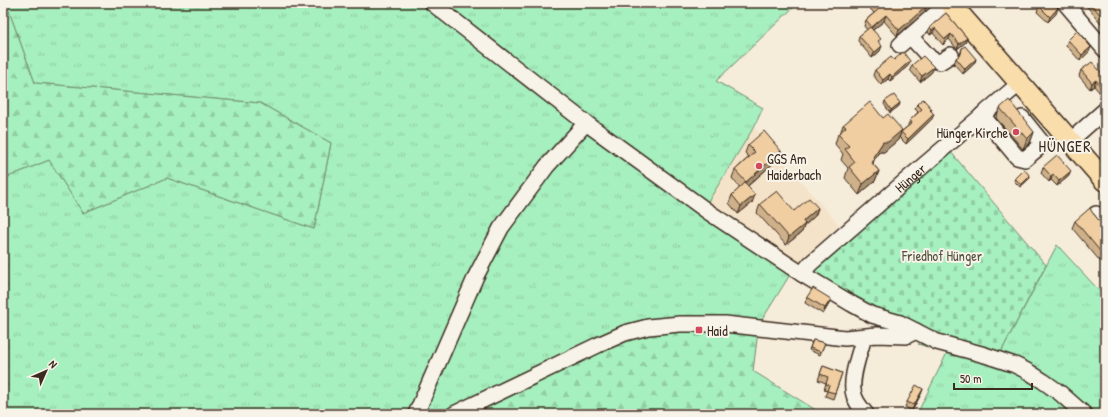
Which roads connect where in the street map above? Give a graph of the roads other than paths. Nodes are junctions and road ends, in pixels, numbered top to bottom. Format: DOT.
graph roads {
  1 [pos="432,3"];
  2 [pos="949,3"];
  3 [pos="1065,3"];
  4 [pos="1105,50"];
  5 [pos="951,55"];
  6 [pos="1020,83"];
  7 [pos="1015,109"];
  8 [pos="1105,110"];
  9 [pos="982,115"];
  10 [pos="586,123"];
  11 [pos="1070,141"];
  12 [pos="1105,181"];
  13 [pos="802,274"];
  14 [pos="916,331"];
  15 [pos="864,337"];
  16 [pos="416,414"];
  17 [pos="454,414"];
  18 [pos="866,414"];
  19 [pos="1084,414"];
  1 -- 10 [label="street"];
  2 -- 5 [label="street"];
  2 -- 6 [label="main road"];
  3 -- 4 [label="street"];
  6 -- 9 [label="street, Hünger"];
  6 -- 11 [label="main road"];
  7 -- 9 [label="street"];
  8 -- 11 [label="street"];
  9 -- 13 [label="street, Hünger"];
  10 -- 13 [label="street"];
  10 -- 16 [label="street"];
  11 -- 12 [label="main road"];
  13 -- 14 [label="street"];
  14 -- 15 [label="street"];
  14 -- 19 [label="street"];
  15 -- 17 [label="street"];
  15 -- 18 [label="street"];
}
